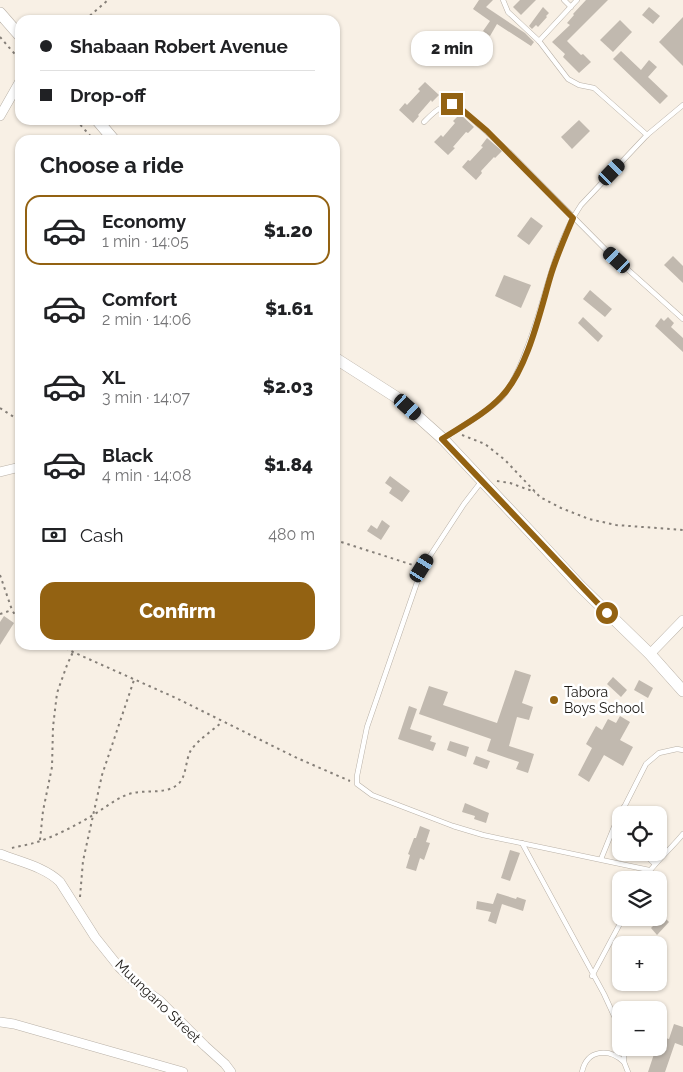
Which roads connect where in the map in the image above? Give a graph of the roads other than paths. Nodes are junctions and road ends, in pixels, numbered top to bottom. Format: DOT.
graph roads {
  1 [pos="502,0"];
  2 [pos="564,0"];
  3 [pos="578,0"];
  4 [pos="571,7"];
  5 [pos="0,13"];
  6 [pos="15,30"];
  7 [pos="539,41"];
  8 [pos="15,90"];
  9 [pos="683,104"];
  10 [pos="0,116"];
  11 [pos="424,122"];
  12 [pos="100,125"];
  13 [pos="110,135"];
  14 [pos="646,135"];
  15 [pos="573,218"];
  16 [pos="683,319"];
  17 [pos="340,361"];
  18 [pos="442,439"];
  19 [pos="15,468"];
  20 [pos="0,472"];
  21 [pos="482,481"];
  22 [pos="683,620"];
  23 [pos="650,654"];
  24 [pos="683,691"];
  25 [pos="683,750"];
  26 [pos="625,806"];
  27 [pos="612,834"];
  28 [pos="683,834"];
  29 [pos="522,843"];
  30 [pos="3,852"];
  31 [pos="601,859"];
  32 [pos="652,861"];
  33 [pos="655,864"];
  34 [pos="649,870"];
  35 [pos="619,926"];
  36 [pos="592,976"];
  37 [pos="612,1011"];
  38 [pos="0,1022"];
  39 [pos="624,1056"];
  40 [pos="624,1062"];
  41 [pos="183,1072"];
  42 [pos="231,1072"];
  43 [pos="582,1072"];
  44 [pos="628,1072"];
  1 -- 7 [label="lane"];
  2 -- 4 [label="lane"];
  3 -- 4 [label="lane"];
  4 -- 7 [label="lane"];
  5 -- 6 [label="street"];
  7 -- 14 [label="lane"];
  8 -- 10 [label="street"];
  9 -- 14 [label="lane"];
  11 -- 15 [label="lane"];
  12 -- 13 [label="street"];
  14 -- 15 [label="lane"];
  15 -- 16 [label="lane"];
  15 -- 18 [label="lane"];
  17 -- 18 [label="street"];
  18 -- 21 [label="street"];
  19 -- 20 [label="street"];
  21 -- 23 [label="street"];
  21 -- 29 [label="lane"];
  22 -- 23 [label="street"];
  23 -- 24 [label="street"];
  25 -- 26 [label="lane"];
  27 -- 31 [label="lane"];
  28 -- 33 [label="lane"];
  29 -- 31 [label="lane"];
  29 -- 36 [label="lane"];
  30 -- 42 [label="street, Muungano Street"];
  31 -- 34 [label="lane"];
  32 -- 33 [label="lane"];
  33 -- 34 [label="lane"];
  35 -- 36 [label="lane"];
  36 -- 37 [label="lane"];
  38 -- 41 [label="street"];
  39 -- 40 [label="lane"];
  40 -- 43 [label="lane"];
  40 -- 44 [label="lane"];
}
